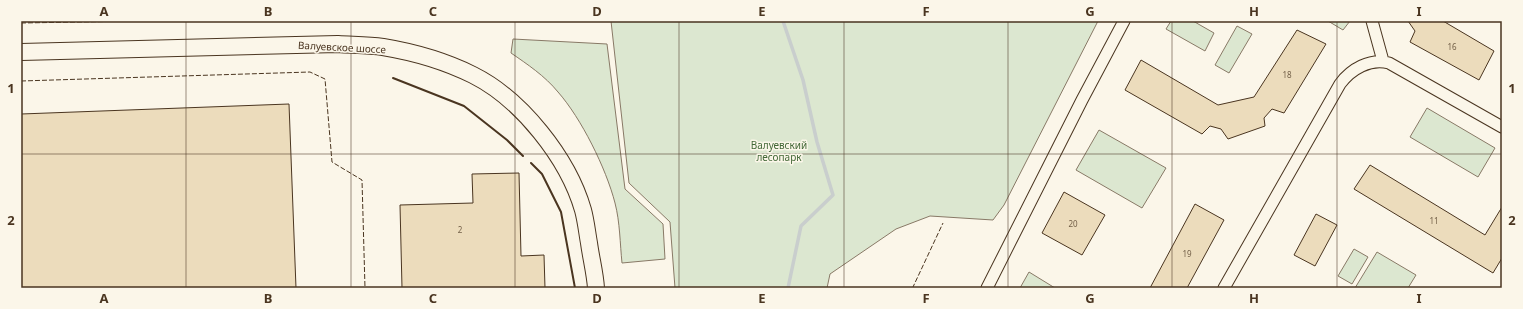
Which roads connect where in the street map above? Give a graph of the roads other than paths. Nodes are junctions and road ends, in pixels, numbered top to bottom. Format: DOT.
graph roads {
  1 [pos="1124,21"];
  2 [pos="1372,21"];
  3 [pos="21,52"];
  4 [pos="1383,61"];
  5 [pos="1502,127"];
  6 [pos="596,288"];
  7 [pos="987,288"];
  8 [pos="1224,288"];
  1 -- 7 [label="street"];
  2 -- 4 [label="street"];
  3 -- 6 [label="main road, Валуевское шоссе"];
  4 -- 5 [label="street"];
  4 -- 8 [label="street"];
}
